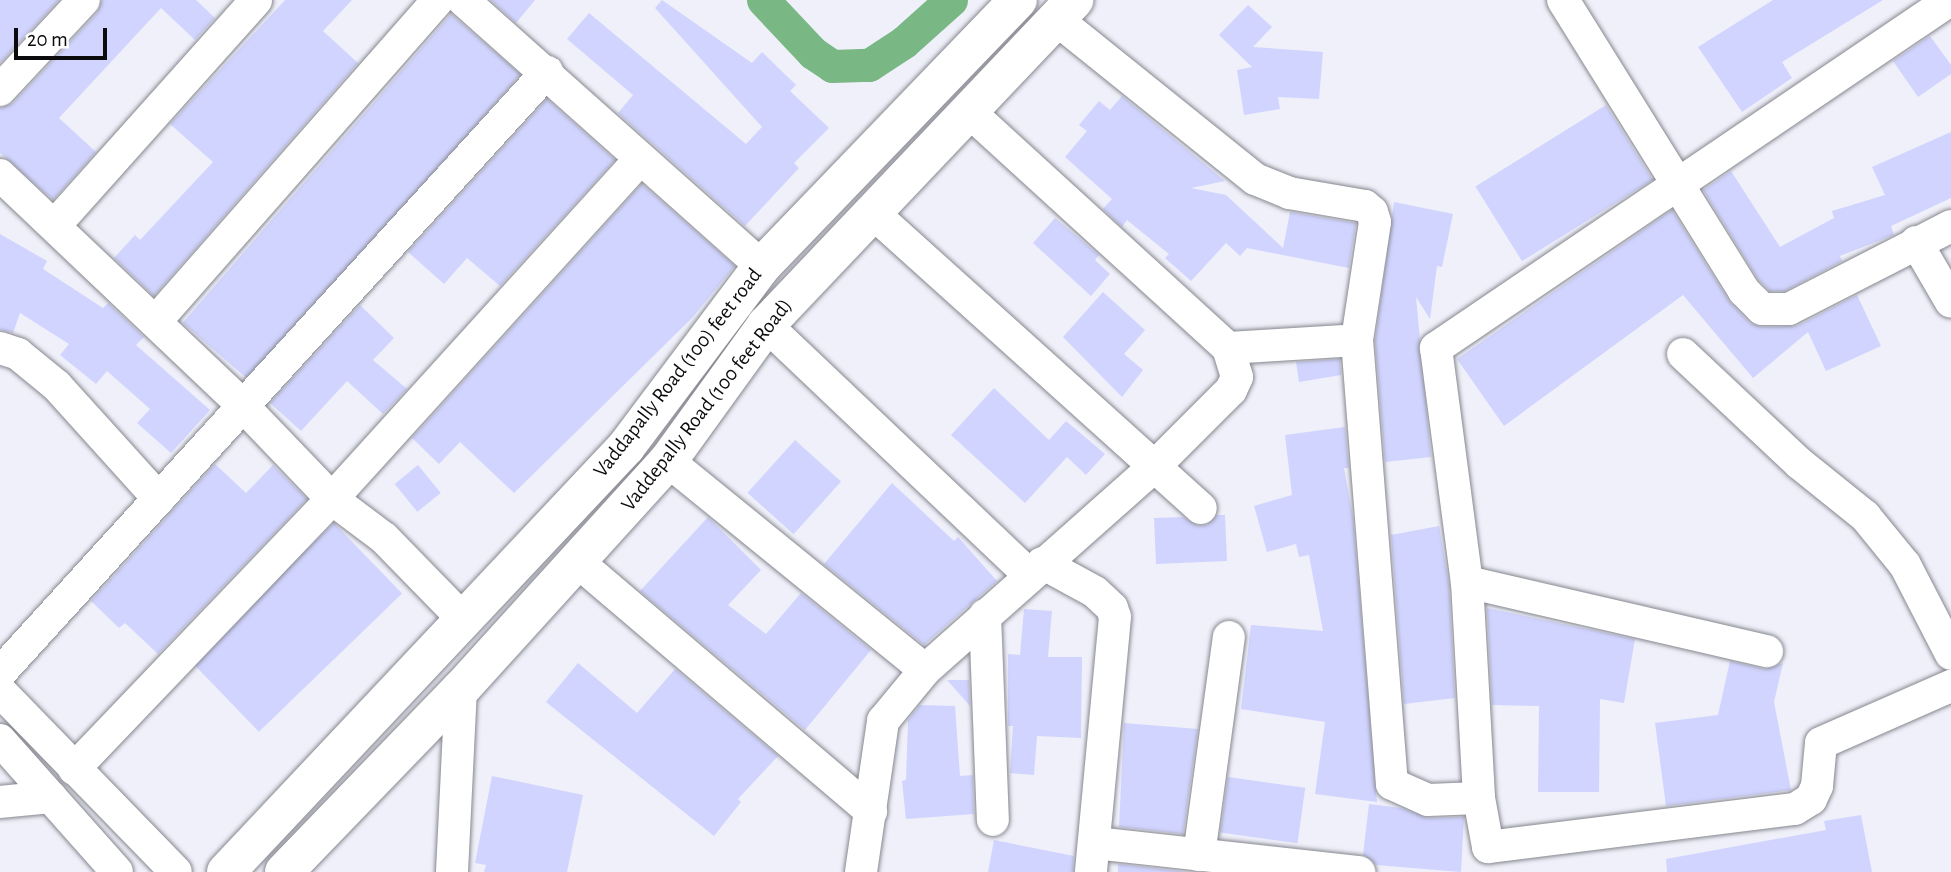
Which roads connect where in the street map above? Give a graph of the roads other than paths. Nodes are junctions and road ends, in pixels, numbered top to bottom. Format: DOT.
graph roads {
  1 [pos="84,0"];
  2 [pos="256,0"];
  3 [pos="438,0"];
  4 [pos="463,0"];
  5 [pos="1018,0"];
  6 [pos="1563,0"];
  7 [pos="1950,0"];
  8 [pos="1065,10"];
  9 [pos="547,72"];
  10 [pos="0,90"];
  11 [pos="964,116"];
  12 [pos="640,159"];
  13 [pos="0,175"];
  14 [pos="1679,183"];
  15 [pos="882,203"];
  16 [pos="56,224"];
  17 [pos="1951,226"];
  18 [pos="1916,242"];
  19 [pos="762,266"];
  20 [pos="1951,302"];
  21 [pos="156,321"];
  22 [pos="766,324"];
  23 [pos="1357,340"];
  24 [pos="0,348"];
  25 [pos="1228,348"];
  26 [pos="1683,354"];
  27 [pos="242,405"];
  28 [pos="668,461"];
  29 [pos="1154,467"];
  30 [pos="159,499"];
  31 [pos="332,499"];
  32 [pos="1202,508"];
  33 [pos="578,562"];
  34 [pos="1035,569"];
  35 [pos="1466,582"];
  36 [pos="985,615"];
  37 [pos="463,619"];
  38 [pos="1229,637"];
  39 [pos="1768,651"];
  40 [pos="1951,654"];
  41 [pos="925,670"];
  42 [pos="0,673"];
  43 [pos="461,689"];
  44 [pos="0,691"];
  45 [pos="1947,697"];
  46 [pos="0,740"];
  47 [pos="74,769"];
  48 [pos="51,797"];
  49 [pos="1479,798"];
  50 [pos="0,802"];
  51 [pos="870,811"];
  52 [pos="993,820"];
  53 [pos="1199,855"];
  54 [pos="1093,858"];
  55 [pos="1486,859"];
  56 [pos="1300,869"];
  57 [pos="117,872"];
  58 [pos="177,872"];
  59 [pos="226,872"];
  60 [pos="284,872"];
  61 [pos="452,872"];
  62 [pos="862,872"];
  63 [pos="1359,872"];
  1 -- 10 [label="street"];
  2 -- 16 [label="street"];
  3 -- 21 [label="street"];
  4 -- 9 [label="street"];
  5 -- 19 [label="main road, Vaddapally Road (100) feet road"];
  6 -- 14 [label="street"];
  7 -- 14 [label="street"];
  8 -- 11 [label="main road, Vaddepally Road (100 feet Road)"];
  8 -- 23 [label="street"];
  9 -- 12 [label="street"];
  9 -- 27 [label="street"];
  11 -- 15 [label="main road, Vaddepally Road (100 feet Road)"];
  11 -- 25 [label="street"];
  12 -- 19 [label="street"];
  12 -- 31 [label="street"];
  13 -- 16 [label="street"];
  14 -- 18 [label="street"];
  14 -- 35 [label="street"];
  15 -- 22 [label="main road, Vaddepally Road (100 feet Road)"];
  15 -- 29 [label="street"];
  16 -- 21 [label="street"];
  17 -- 18 [label="street"];
  18 -- 20 [label="street"];
  19 -- 37 [label="main road, Vaddapally Road (100) feet road"];
  21 -- 27 [label="street"];
  22 -- 28 [label="main road, Vaddepally Road (100 feet Road)"];
  22 -- 34 [label="street"];
  23 -- 25 [label="street"];
  23 -- 49 [label="street"];
  24 -- 30 [label="street"];
  25 -- 29 [label="street"];
  26 -- 40 [label="street"];
  27 -- 30 [label="street"];
  27 -- 31 [label="street"];
  28 -- 33 [label="main road, Vaddepally Road (100 feet Road)"];
  28 -- 41 [label="street"];
  29 -- 32 [label="street"];
  29 -- 34 [label="street"];
  30 -- 42 [label="street"];
  31 -- 37 [label="street"];
  31 -- 47 [label="street"];
  33 -- 43 [label="main road, Vaddepally Road (100 feet Road)"];
  33 -- 51 [label="street"];
  34 -- 36 [label="street"];
  34 -- 54 [label="street"];
  35 -- 39 [label="street"];
  35 -- 49 [label="street"];
  36 -- 41 [label="street"];
  36 -- 52 [label="street"];
  37 -- 59 [label="main road, Vaddapally Road (100) feet road"];
  38 -- 53 [label="street"];
  41 -- 51 [label="street"];
  43 -- 60 [label="main road, Vaddepally Road (100 feet Road)"];
  43 -- 61 [label="street"];
  44 -- 47 [label="street"];
  45 -- 55 [label="street"];
  46 -- 48 [label="street"];
  47 -- 58 [label="street"];
  48 -- 50 [label="street"];
  48 -- 57 [label="street"];
  49 -- 55 [label="street"];
  51 -- 62 [label="street"];
  53 -- 54 [label="street"];
  53 -- 56 [label="street"];
  56 -- 63 [label="street"];
}
